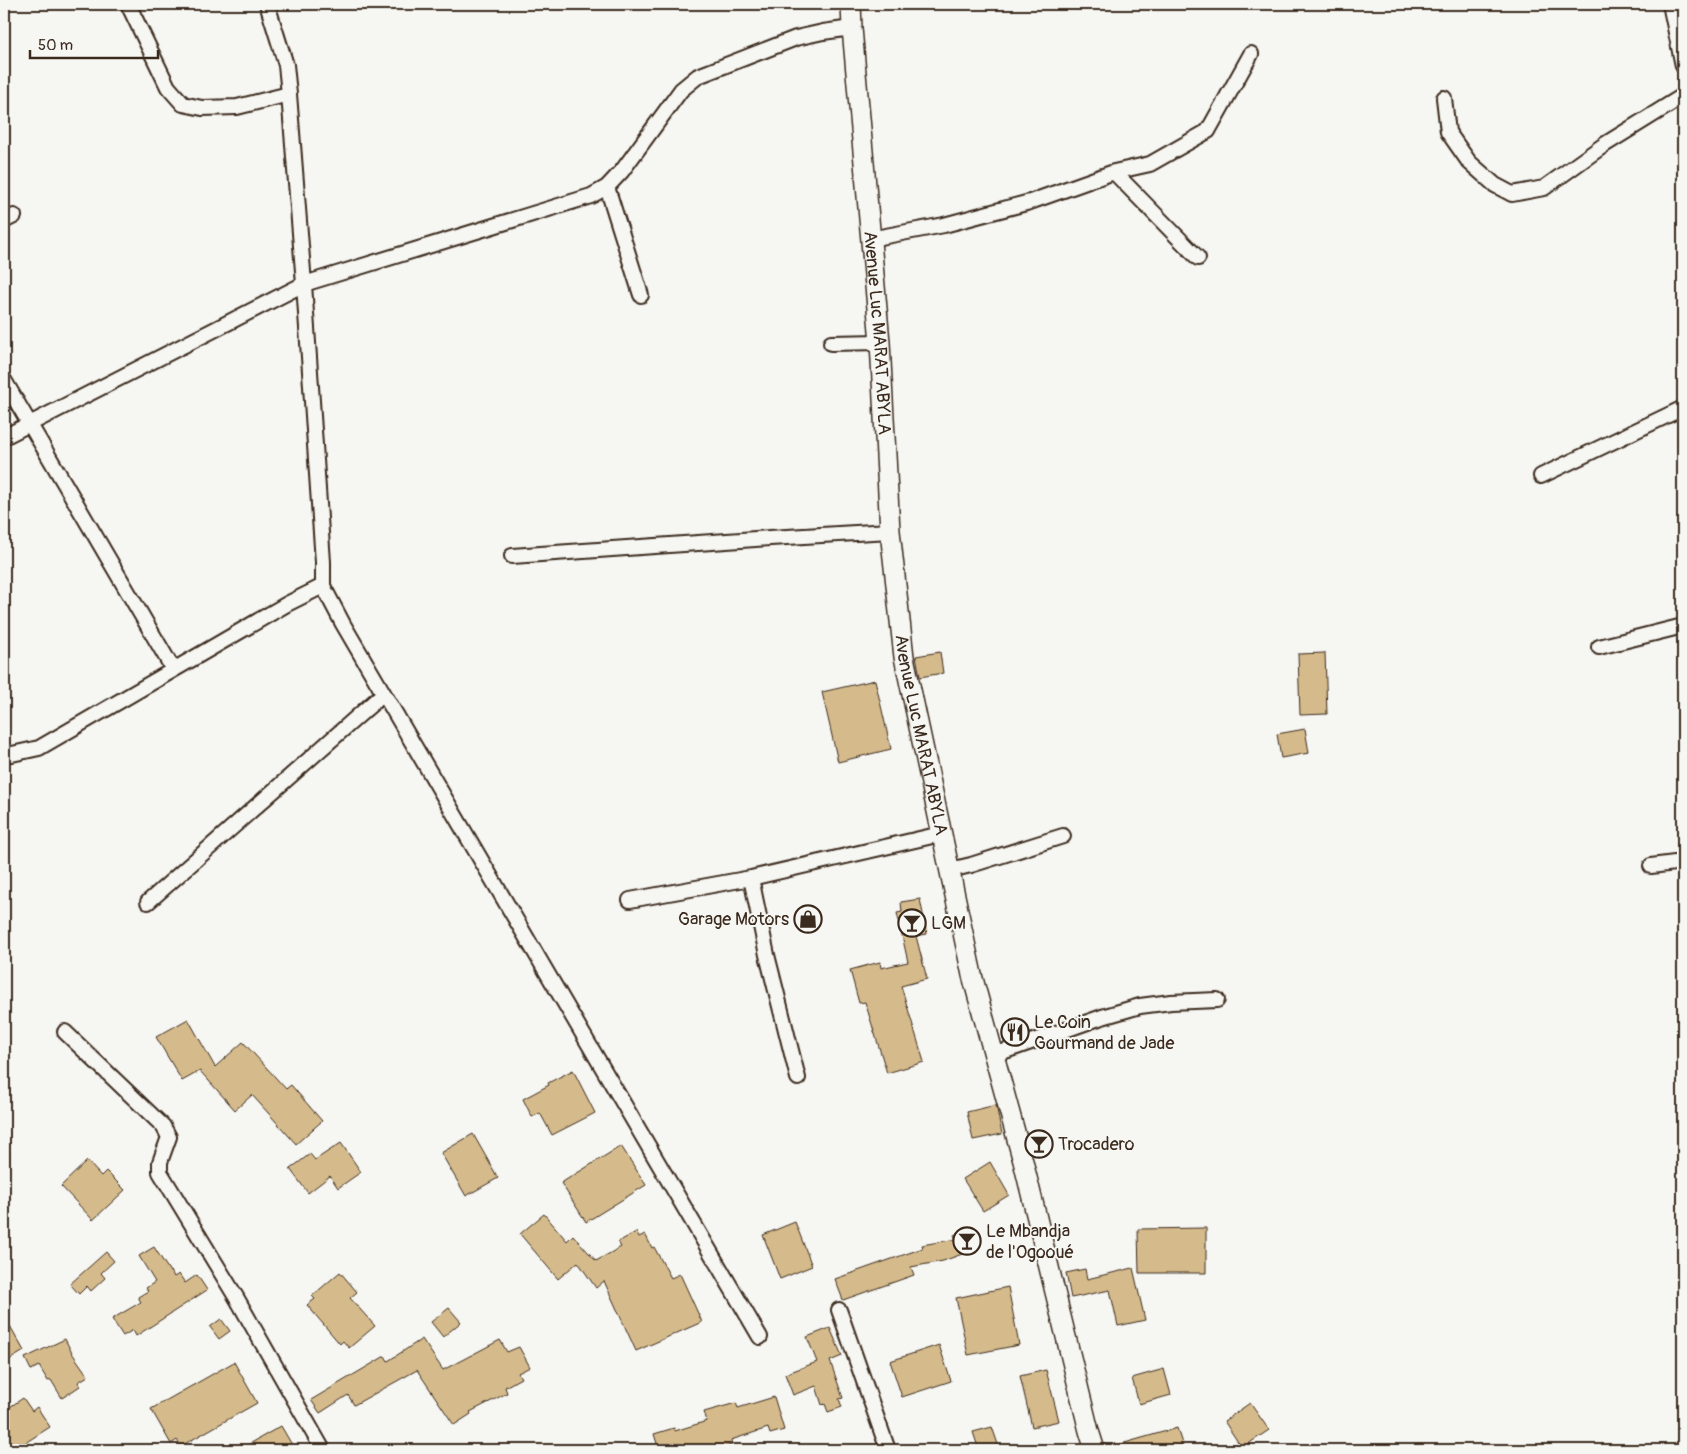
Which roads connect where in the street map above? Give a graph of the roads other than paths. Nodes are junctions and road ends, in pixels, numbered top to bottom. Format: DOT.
graph roads {
  1 [pos="128,4"];
  2 [pos="267,4"];
  3 [pos="851,4"];
  4 [pos="1670,4"];
  5 [pos="852,28"];
  6 [pos="1251,54"];
  7 [pos="1683,66"];
  8 [pos="289,94"];
  9 [pos="1683,96"];
  10 [pos="1444,98"];
  11 [pos="1114,172"];
  12 [pos="607,187"];
  13 [pos="870,240"];
  14 [pos="1198,258"];
  15 [pos="304,284"];
  16 [pos="641,295"];
  17 [pos="880,342"];
  18 [pos="831,343"];
  19 [pos="4,380"];
  20 [pos="1683,408"];
  21 [pos="29,424"];
  22 [pos="4,437"];
  23 [pos="1541,476"];
  24 [pos="890,531"];
  25 [pos="512,556"];
  26 [pos="323,586"];
  27 [pos="1683,626"];
  28 [pos="1599,647"];
  29 [pos="173,669"];
  30 [pos="383,694"];
  31 [pos="4,754"];
  32 [pos="941,834"];
  33 [pos="1063,836"];
  34 [pos="1683,862"];
  35 [pos="1651,866"];
  36 [pos="950,870"];
  37 [pos="751,878"];
  38 [pos="630,900"];
  39 [pos="148,902"];
  40 [pos="1217,1000"];
  41 [pos="65,1032"];
  42 [pos="994,1055"];
  43 [pos="798,1078"];
  44 [pos="839,1310"];
  45 [pos="760,1337"];
  46 [pos="323,1450"];
  47 [pos="888,1450"];
  48 [pos="1095,1450"];
  1 -- 8 [label="street"];
  2 -- 8 [label="street"];
  3 -- 5 [label="street, Avenue Luc MARAT ABYLA"];
  4 -- 7 [label="street"];
  5 -- 12 [label="street"];
  5 -- 13 [label="street, Avenue Luc MARAT ABYLA"];
  6 -- 11 [label="street"];
  8 -- 15 [label="street"];
  9 -- 10 [label="street"];
  11 -- 13 [label="street"];
  11 -- 14 [label="street"];
  12 -- 15 [label="street"];
  12 -- 16 [label="street"];
  13 -- 17 [label="street, Avenue Luc MARAT ABYLA"];
  15 -- 21 [label="street"];
  15 -- 26 [label="street"];
  17 -- 18 [label="street"];
  17 -- 24 [label="street, Avenue Luc MARAT ABYLA"];
  19 -- 21 [label="street"];
  20 -- 23 [label="street"];
  21 -- 22 [label="street"];
  21 -- 29 [label="street"];
  24 -- 25 [label="street"];
  24 -- 32 [label="street, Avenue Luc MARAT ABYLA"];
  26 -- 29 [label="street"];
  26 -- 30 [label="street"];
  27 -- 28 [label="street"];
  29 -- 31 [label="street"];
  30 -- 39 [label="street"];
  30 -- 45 [label="street"];
  32 -- 36 [label="street, Avenue Luc MARAT ABYLA"];
  32 -- 37 [label="street"];
  33 -- 36 [label="street"];
  34 -- 35 [label="street"];
  36 -- 42 [label="street, Avenue Luc MARAT ABYLA"];
  37 -- 38 [label="street"];
  37 -- 43 [label="street"];
  40 -- 42 [label="street"];
  41 -- 46 [label="street"];
  42 -- 48 [label="street, Avenue Luc MARAT ABYLA"];
  44 -- 47 [label="street"];
}
